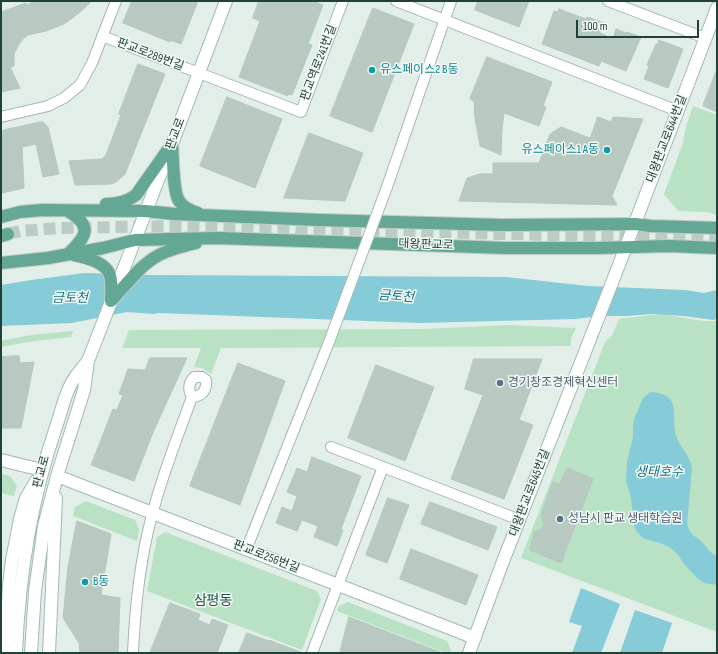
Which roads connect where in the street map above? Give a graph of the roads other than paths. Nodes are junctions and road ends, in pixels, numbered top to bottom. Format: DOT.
graph roads {
  1 [pos="116,1"];
  2 [pos="226,1"];
  3 [pos="343,1"];
  4 [pos="396,1"];
  5 [pos="451,1"];
  6 [pos="608,1"];
  7 [pos="717,8"];
  8 [pos="444,20"];
  9 [pos="102,36"];
  10 [pos="706,38"];
  11 [pos="198,73"];
  12 [pos="678,111"];
  13 [pos="1,117"];
  14 [pos="172,144"];
  15 [pos="68,211"];
  16 [pos="145,211"];
  17 [pos="203,215"];
  18 [pos="1,217"];
  19 [pos="635,224"];
  20 [pos="717,228"];
  21 [pos="218,238"];
  22 [pos="135,240"];
  23 [pos="626,247"];
  24 [pos="717,248"];
  25 [pos="68,254"];
  26 [pos="1,264"];
  27 [pos="617,270"];
  28 [pos="111,301"];
  29 [pos="88,361"];
  30 [pos="192,397"];
  31 [pos="331,447"];
  32 [pos="1,460"];
  33 [pos="383,467"];
  34 [pos="42,470"];
  35 [pos="57,476"];
  36 [pos="152,513"];
  37 [pos="520,520"];
  38 [pos="246,550"];
  39 [pos="338,585"];
  40 [pos="475,638"];
  41 [pos="5,653"];
  42 [pos="16,653"];
  43 [pos="31,653"];
  44 [pos="49,653"];
  45 [pos="133,653"];
  46 [pos="312,653"];
  47 [pos="469,653"];
  1 -- 9 [label="street"];
  2 -- 11 [label="main road, 판교로"];
  3 -- 11 [label="street, 판교역로241번길"];
  4 -- 8 [label="street"];
  5 -- 8 [label="street"];
  6 -- 10 [label="street"];
  7 -- 10 [label="main road, 대왕판교로644번길"];
  8 -- 12 [label="street"];
  8 -- 38 [label="street, bridge"];
  9 -- 11 [label="street, 판교로289번길"];
  9 -- 13 [label="street"];
  10 -- 12 [label="main road, 대왕판교로644번길"];
  11 -- 14 [label="main road, 판교로"];
  12 -- 19 [label="main road, 대왕판교로644번길"];
  14 -- 15 [label="main road"];
  14 -- 16 [label="main road, 판교로"];
  14 -- 17 [label="main road"];
  15 -- 16 [label="main road, 대왕판교로"];
  15 -- 18 [label="main road, 대왕판교로"];
  15 -- 25 [label="main road"];
  16 -- 17 [label="main road, 대왕판교로"];
  16 -- 22 [label="main road, 판교로"];
  17 -- 19 [label="main road, 대왕판교로"];
  19 -- 20 [label="main road, 대왕판교로"];
  19 -- 23 [label="main road, 대왕판교로644번길"];
  21 -- 22 [label="main road, 대왕판교로"];
  21 -- 23 [label="main road, 대왕판교로"];
  21 -- 28 [label="main road"];
  22 -- 25 [label="main road, 대왕판교로"];
  22 -- 28 [label="main road, 판교로"];
  23 -- 24 [label="main road, 대왕판교로"];
  23 -- 27 [label="main road, 대왕판교로644번길"];
  25 -- 26 [label="main road, 대왕판교로"];
  25 -- 28 [label="main road"];
  27 -- 37 [label="main road, 대왕판교로645번길"];
  28 -- 29 [label="main road, 판교로"];
  29 -- 34 [label="main road, 판교로"];
  29 -- 35 [label="main road, 판교로"];
  30 -- 36 [label="street"];
  31 -- 33 [label="street"];
  32 -- 34 [label="main road"];
  33 -- 37 [label="street"];
  33 -- 39 [label="street"];
  34 -- 41 [label="main road"];
  34 -- 42 [label="main road, 판교로"];
  35 -- 36 [label="main road, 판교로256번길"];
  35 -- 43 [label="main road, 판교로"];
  35 -- 44 [label="main road"];
  36 -- 38 [label="main road, 판교로256번길"];
  36 -- 45 [label="street"];
  37 -- 40 [label="main road, 대왕판교로645번길"];
  38 -- 39 [label="main road, 판교로256번길"];
  39 -- 40 [label="main road, 판교로256번길"];
  39 -- 46 [label="street"];
  40 -- 47 [label="main road, 대왕판교로645번길"];
}
